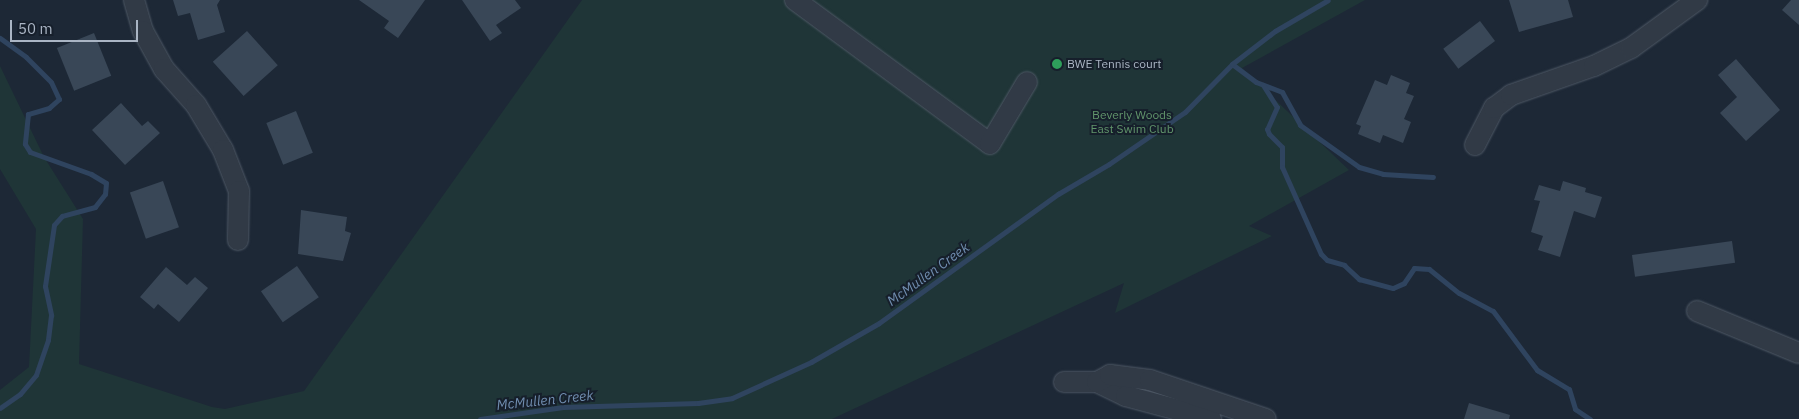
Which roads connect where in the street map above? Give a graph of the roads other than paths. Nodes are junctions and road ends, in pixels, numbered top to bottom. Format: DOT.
graph roads {
  1 [pos="134,0"];
  2 [pos="795,0"];
  3 [pos="1697,0"];
  4 [pos="1027,82"];
  5 [pos="1475,145"];
  6 [pos="238,240"];
  7 [pos="1697,311"];
  8 [pos="1799,353"];
  9 [pos="1064,382"];
  10 [pos="1097,382"];
  11 [pos="1211,419"];
  12 [pos="1266,419"];
  1 -- 6 [label="street"];
  2 -- 4 [label="street"];
  3 -- 5 [label="street"];
  7 -- 8 [label="street"];
  9 -- 10 [label="street"];
  10 -- 11 [label="street"];
  10 -- 12 [label="street"];
}
